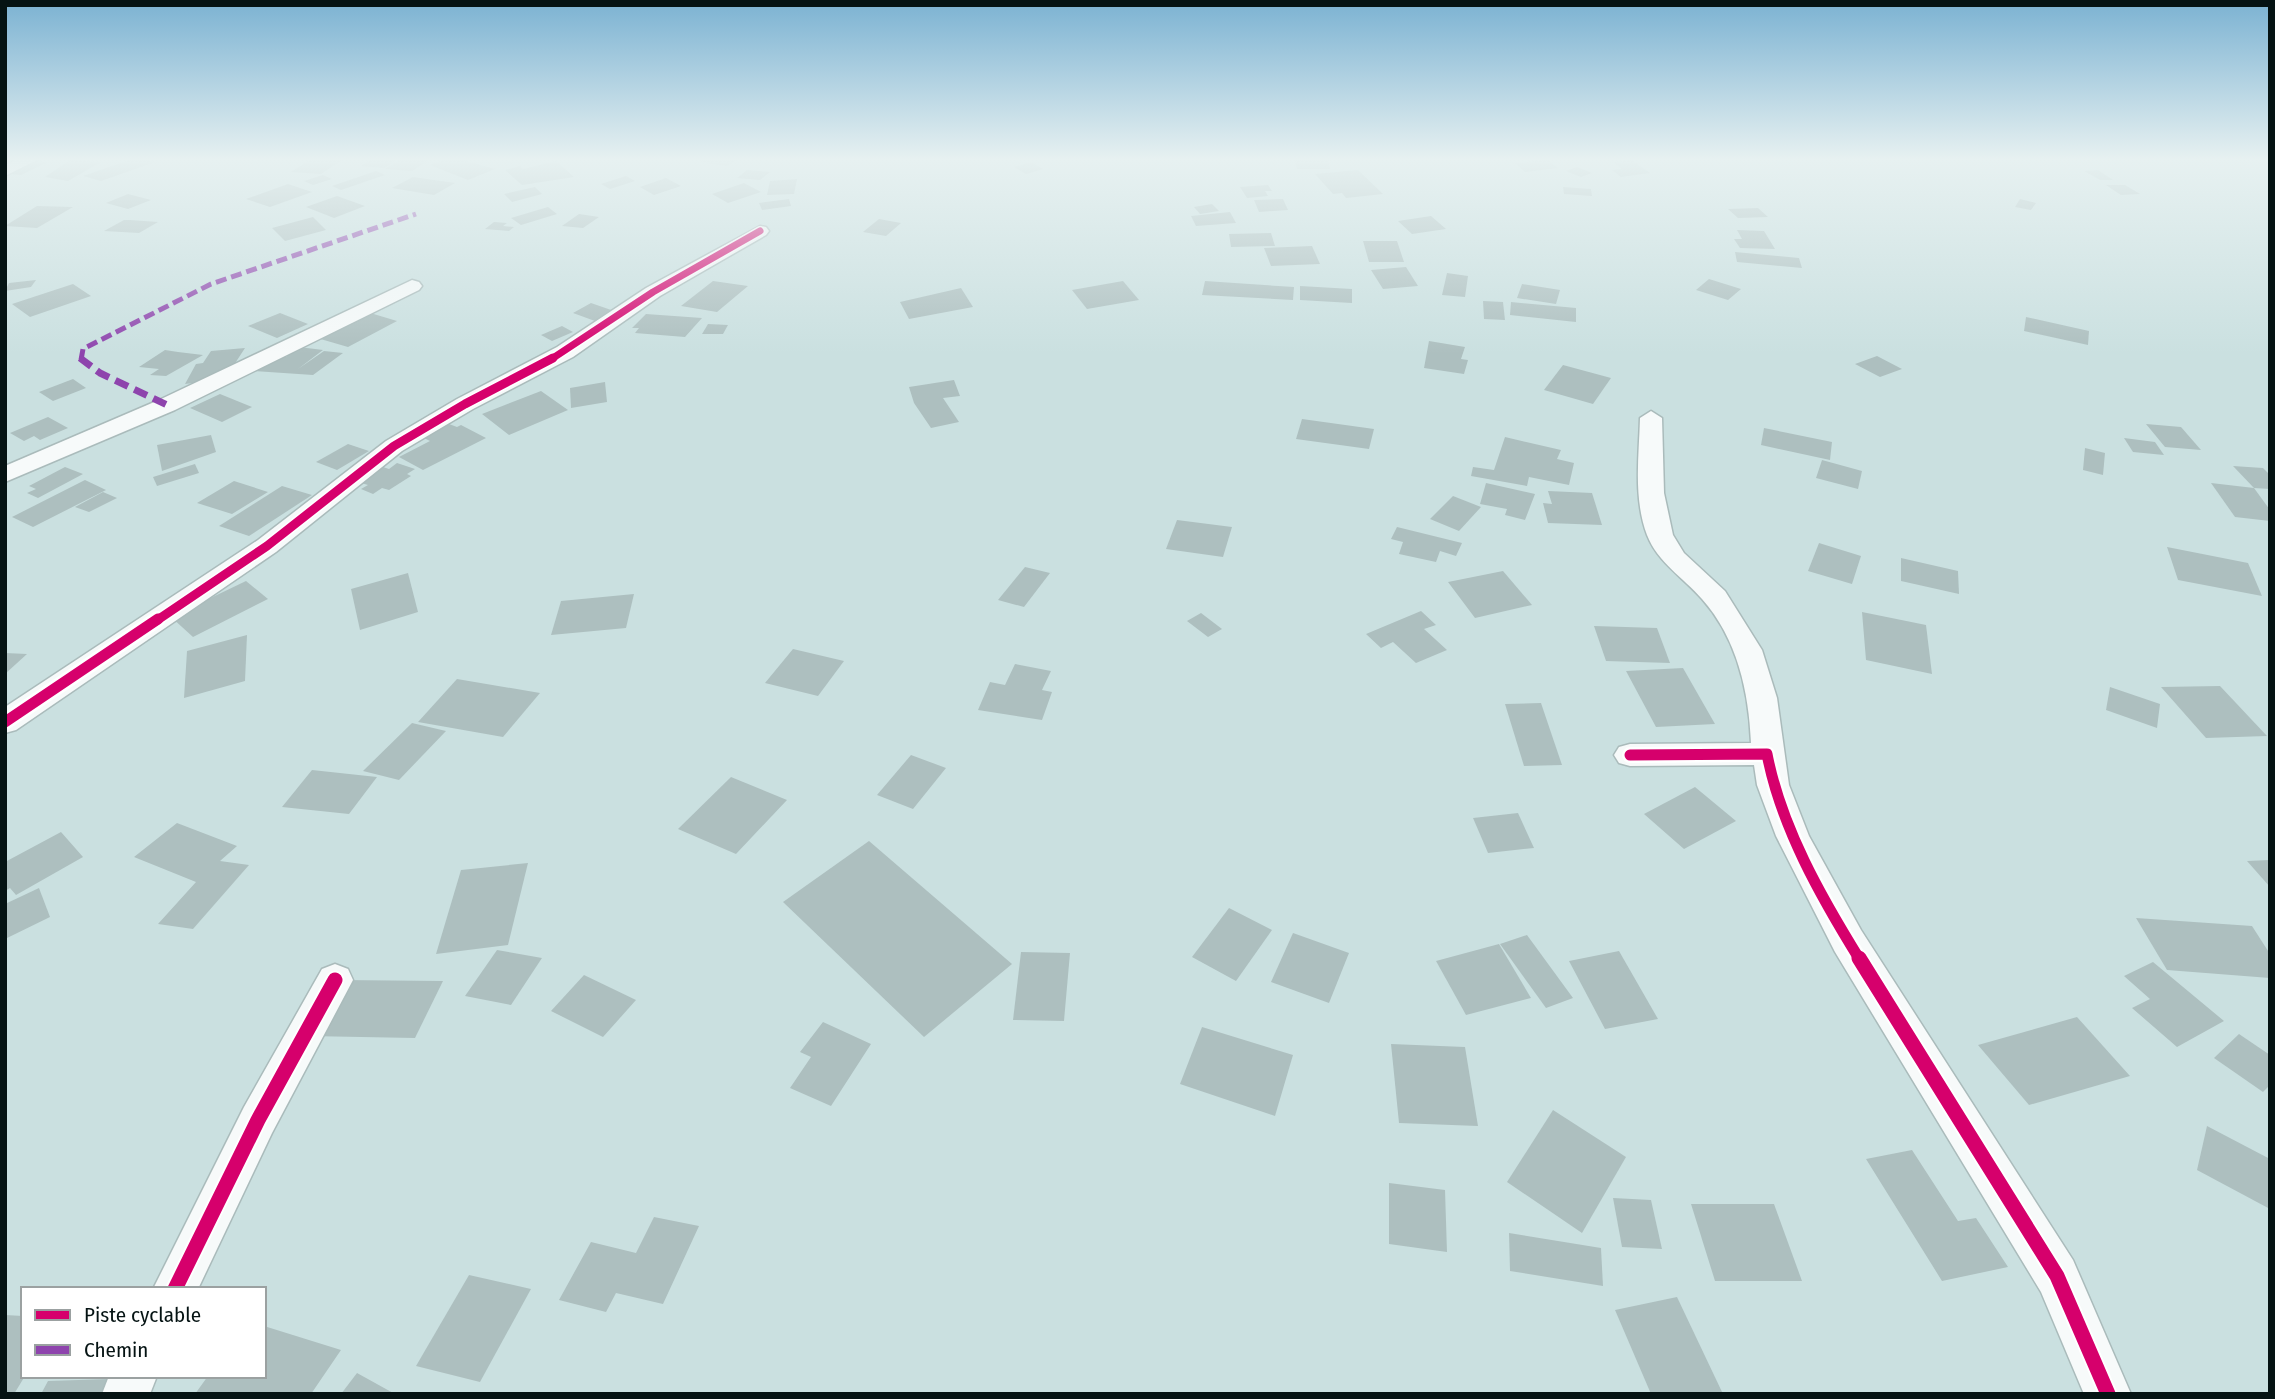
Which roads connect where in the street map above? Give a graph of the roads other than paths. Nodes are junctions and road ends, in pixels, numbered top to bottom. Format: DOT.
graph roads {
  1 [pos="760,231"];
  2 [pos="412,286"];
  3 [pos="1651,418"];
  4 [pos="5,475"];
  5 [pos="5,722"];
  6 [pos="1767,754"];
  7 [pos="1630,755"];
  8 [pos="335,980"];
  9 [pos="176,1287"];
  10 [pos="133,1378"];
  11 [pos="125,1394"];
  12 [pos="2108,1394"];
  1 -- 5 [label="street"];
  2 -- 4 [label="street"];
  3 -- 6 [label="street"];
  6 -- 7 [label="street"];
  6 -- 12 [label="street"];
  8 -- 9 [label="street"];
  10 -- 11 [label="street"];
}
